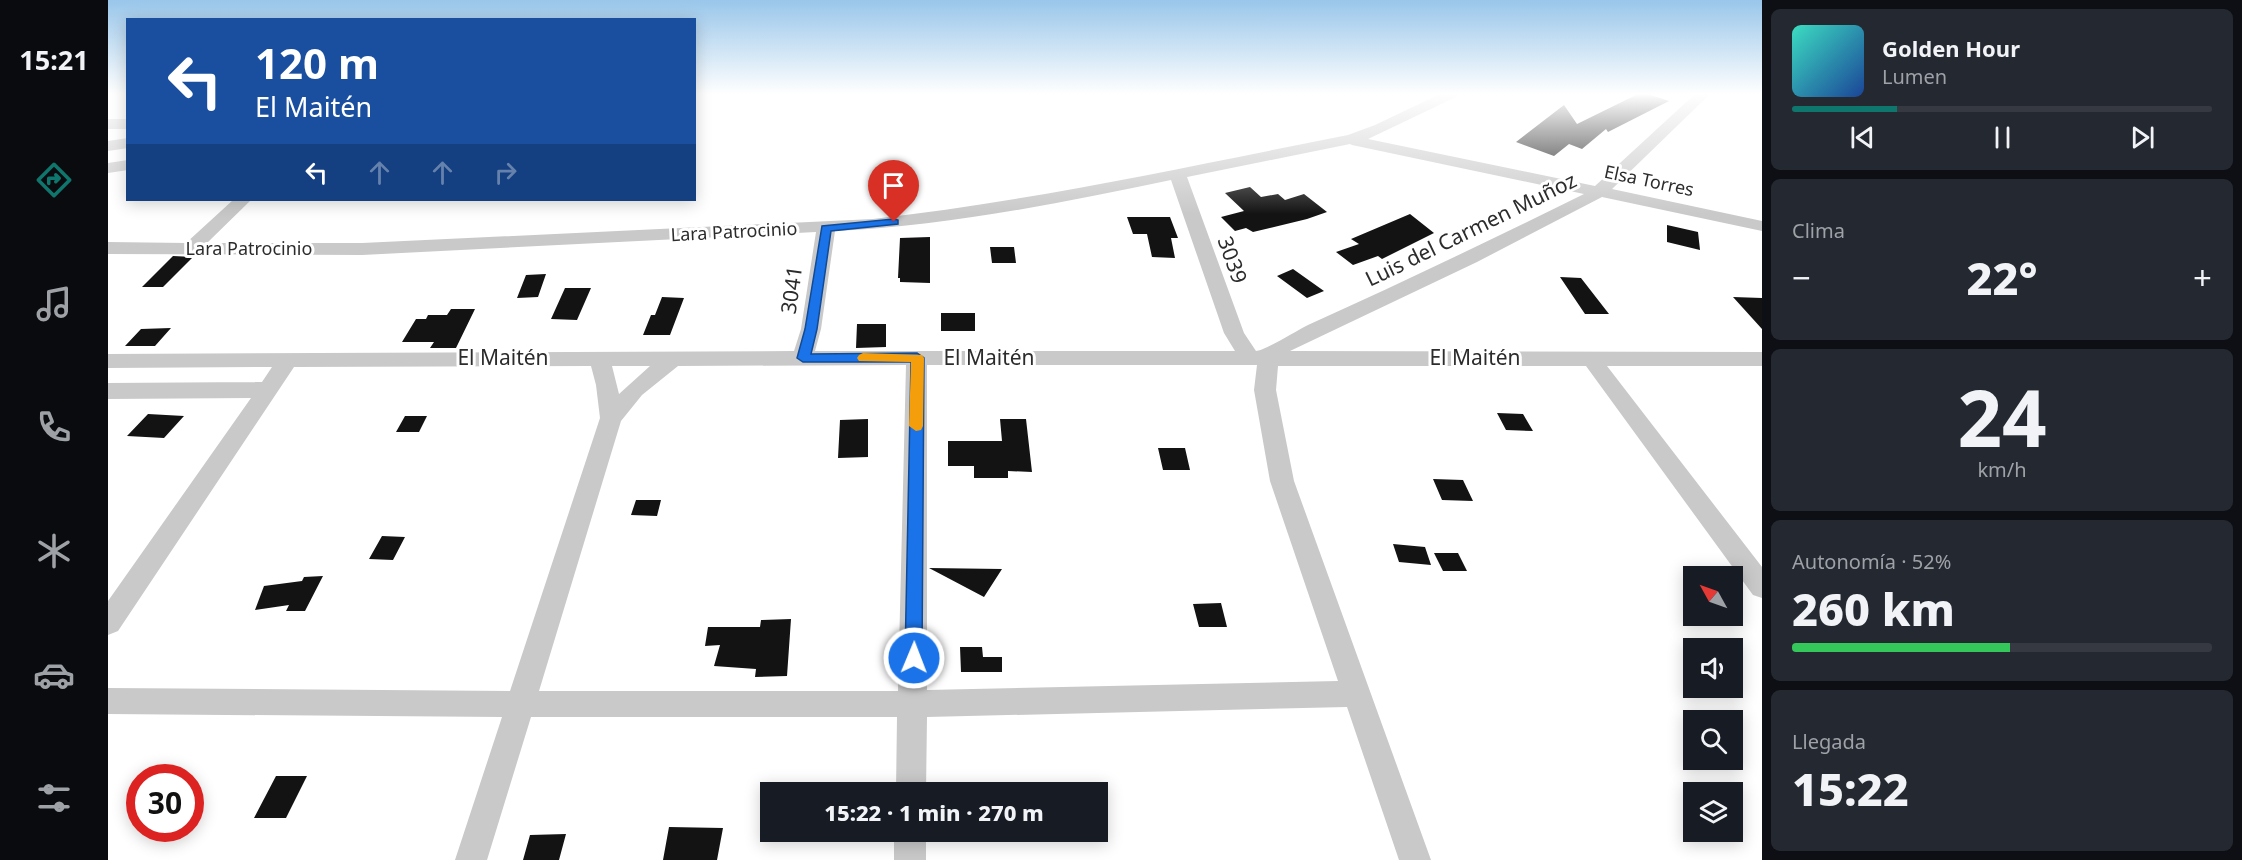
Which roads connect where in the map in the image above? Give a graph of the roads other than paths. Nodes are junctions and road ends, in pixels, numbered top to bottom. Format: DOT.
graph roads {
  1 [pos="1365,134"];
  2 [pos="1660,134"];
  3 [pos="1352,139"];
  4 [pos="126,143"];
  5 [pos="108,146"];
  6 [pos="126,165"];
  7 [pos="108,168"];
  8 [pos="1177,174"];
  9 [pos="1601,190"];
  10 [pos="241,201"];
  11 [pos="1762,226"];
  12 [pos="826,228"];
  13 [pos="108,248"];
  14 [pos="189,250"];
  15 [pos="1591,357"];
  16 [pos="599,358"];
  17 [pos="674,358"];
  18 [pos="803,358"];
  19 [pos="917,358"];
  20 [pos="1259,358"];
  21 [pos="290,359"];
  22 [pos="1762,359"];
  23 [pos="108,361"];
  24 [pos="267,390"];
  25 [pos="108,391"];
  26 [pos="610,418"];
  27 [pos="1762,587"];
  28 [pos="108,623"];
  29 [pos="1356,694"];
  30 [pos="108,700"];
  31 [pos="519,704"];
  32 [pos="913,704"];
  33 [pos="911,782"];
  34 [pos="910,842"];
  35 [pos="471,860"];
  36 [pos="910,860"];
  37 [pos="1415,860"];
  1 -- 3 [label="street, Lara Patrocinio"];
  2 -- 9 [label="street, Luis del Carmen Muñoz"];
  3 -- 8 [label="street, Lara Patrocinio"];
  3 -- 9 [label="street, Elsa Torres"];
  4 -- 5 [label="street"];
  6 -- 7 [label="street"];
  8 -- 12 [label="street, Lara Patrocinio"];
  8 -- 20 [label="street, 3039"];
  9 -- 11 [label="street, Elsa Torres"];
  9 -- 20 [label="street, Luis del Carmen Muñoz"];
  10 -- 14 [label="street"];
  12 -- 14 [label="street, Lara Patrocinio"];
  12 -- 18 [label="street, 3041"];
  13 -- 14 [label="street, Lara Patrocinio"];
  15 -- 20 [label="street, El Maitén"];
  15 -- 22 [label="street, El Maitén"];
  15 -- 27 [label="street"];
  16 -- 17 [label="street, El Maitén"];
  16 -- 21 [label="street, El Maitén"];
  16 -- 26 [label="street"];
  17 -- 18 [label="street, El Maitén"];
  17 -- 26 [label="street"];
  18 -- 19 [label="street, El Maitén"];
  19 -- 20 [label="street, El Maitén"];
  19 -- 32 [label="street"];
  20 -- 29 [label="street"];
  21 -- 23 [label="street, El Maitén"];
  21 -- 24 [label="street"];
  24 -- 25 [label="street"];
  24 -- 28 [label="street"];
  26 -- 31 [label="street"];
  29 -- 32 [label="street"];
  29 -- 37 [label="street"];
  30 -- 31 [label="street"];
  31 -- 32 [label="street"];
  31 -- 35 [label="street"];
  32 -- 33 [label="street"];
  34 -- 36 [label="street"];
}
